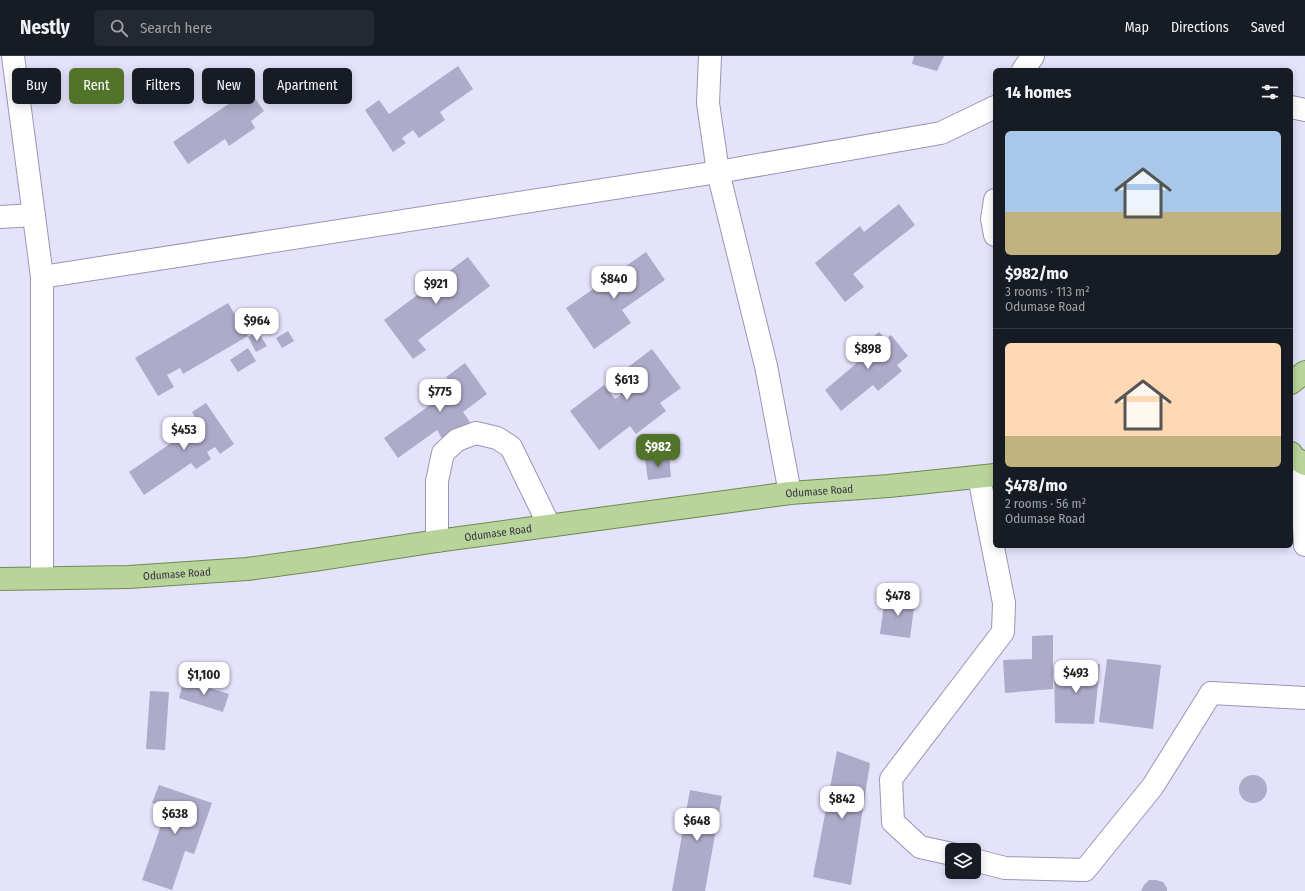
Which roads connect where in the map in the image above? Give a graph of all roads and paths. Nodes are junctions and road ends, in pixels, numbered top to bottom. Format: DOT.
graph roads {
  1 [pos="13,56"];
  2 [pos="710,56"];
  3 [pos="1033,56"];
  4 [pos="1024,68"];
  5 [pos="1293,107"];
  6 [pos="993,108"];
  7 [pos="1305,110"];
  8 [pos="718,172"];
  9 [pos="993,213"];
  10 [pos="34,215"];
  11 [pos="0,217"];
  12 [pos="993,225"];
  13 [pos="42,277"];
  14 [pos="1305,371"];
  15 [pos="1293,381"];
  16 [pos="1297,459"];
  17 [pos="987,476"];
  18 [pos="790,493"];
  19 [pos="993,521"];
  20 [pos="549,526"];
  21 [pos="437,541"];
  22 [pos="1305,545"];
  23 [pos="997,548"];
  24 [pos="42,578"];
  25 [pos="0,579"];
  26 [pos="1305,698"];
  27 [pos="945,852"];
  28 [pos="981,862"];
  1 -- 10 [label="street"];
  2 -- 8 [label="street"];
  3 -- 4 [label="street"];
  5 -- 7 [label="street"];
  6 -- 8 [label="street"];
  8 -- 13 [label="street"];
  8 -- 18 [label="street"];
  9 -- 12 [label="street"];
  10 -- 11 [label="street"];
  10 -- 13 [label="street"];
  13 -- 24 [label="street"];
  14 -- 15 [label="main road"];
  16 -- 22 [label="street"];
  17 -- 18 [label="main road, Odumase Road"];
  17 -- 19 [label="street"];
  18 -- 20 [label="main road, Odumase Road"];
  20 -- 21 [label="main road, Odumase Road"];
  20 -- 21 [label="street"];
  21 -- 24 [label="main road, Odumase Road"];
  23 -- 27 [label="street"];
  24 -- 25 [label="main road, Odumase Road"];
  26 -- 28 [label="street"];
}
